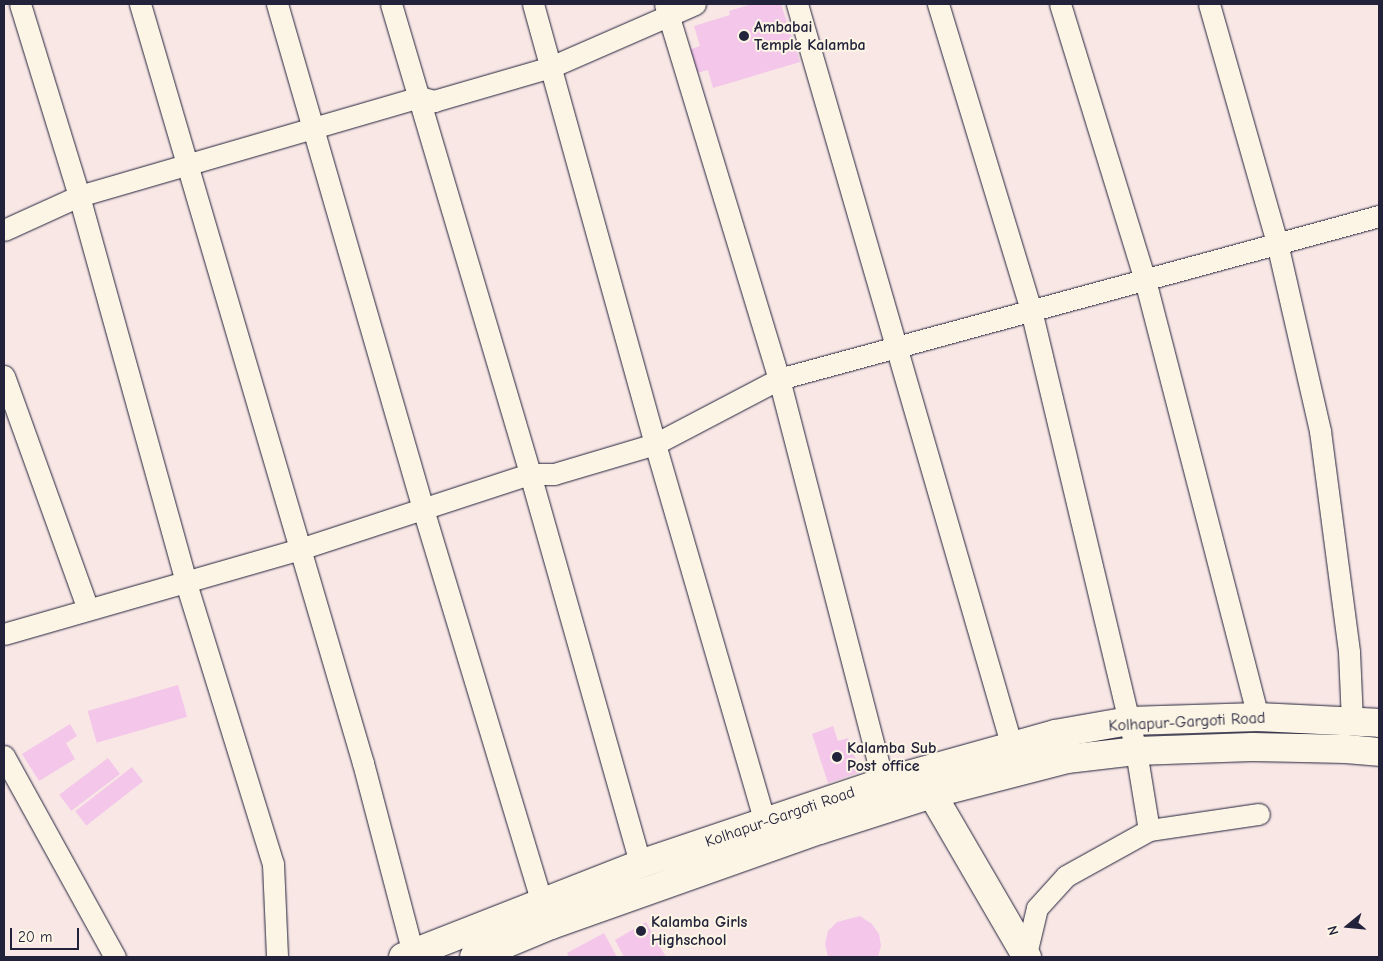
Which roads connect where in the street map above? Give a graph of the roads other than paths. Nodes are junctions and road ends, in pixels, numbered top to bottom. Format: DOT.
graph roads {
  1 [pos="20,4"];
  2 [pos="140,4"];
  3 [pos="277,4"];
  4 [pos="391,4"];
  5 [pos="533,4"];
  6 [pos="695,4"];
  7 [pos="797,4"];
  8 [pos="938,4"];
  9 [pos="1060,4"];
  10 [pos="1209,4"];
  11 [pos="666,9"];
  12 [pos="551,67"];
  13 [pos="419,97"];
  14 [pos="313,129"];
  15 [pos="188,166"];
  16 [pos="79,196"];
  17 [pos="1379,216"];
  18 [pos="4,230"];
  19 [pos="1278,243"];
  20 [pos="1145,280"];
  21 [pos="1032,310"];
  22 [pos="898,347"];
  23 [pos="4,376"];
  24 [pos="779,379"];
  25 [pos="655,444"];
  26 [pos="530,474"];
  27 [pos="423,510"];
  28 [pos="300,549"];
  29 [pos="186,582"];
  30 [pos="88,608"];
  31 [pos="4,634"];
  32 [pos="1258,717"];
  33 [pos="1129,721"];
  34 [pos="1352,721"];
  35 [pos="1379,723"];
  36 [pos="1012,747"];
  37 [pos="1136,751"];
  38 [pos="1379,752"];
  39 [pos="4,756"];
  40 [pos="883,782"];
  41 [pos="932,794"];
  42 [pos="1259,814"];
  43 [pos="765,822"];
  44 [pos="1149,830"];
  45 [pos="640,864"];
  46 [pos="542,902"];
  47 [pos="1026,955"];
  48 [pos="408,956"];
  49 [pos="115,957"];
  50 [pos="277,957"];
  51 [pos="474,957"];
  1 -- 16 [label="street"];
  2 -- 15 [label="street"];
  3 -- 14 [label="street"];
  4 -- 13 [label="street"];
  5 -- 12 [label="street"];
  6 -- 11 [label="street"];
  7 -- 22 [label="street"];
  8 -- 21 [label="street"];
  9 -- 20 [label="street"];
  10 -- 19 [label="street"];
  11 -- 12 [label="street"];
  11 -- 24 [label="street"];
  12 -- 13 [label="street"];
  12 -- 25 [label="street"];
  13 -- 14 [label="street"];
  13 -- 26 [label="street"];
  14 -- 15 [label="street"];
  14 -- 27 [label="street"];
  15 -- 16 [label="street"];
  15 -- 28 [label="street"];
  16 -- 18 [label="street"];
  16 -- 29 [label="street"];
  17 -- 19 [label="street"];
  19 -- 20 [label="street"];
  19 -- 34 [label="street"];
  20 -- 21 [label="street"];
  20 -- 32 [label="street"];
  21 -- 22 [label="street"];
  21 -- 33 [label="street"];
  22 -- 24 [label="street"];
  22 -- 36 [label="street"];
  23 -- 30 [label="street"];
  24 -- 25 [label="street"];
  24 -- 40 [label="street"];
  25 -- 26 [label="street"];
  25 -- 43 [label="street"];
  26 -- 27 [label="street"];
  26 -- 45 [label="street"];
  27 -- 28 [label="street"];
  27 -- 46 [label="street"];
  28 -- 29 [label="street"];
  28 -- 48 [label="street"];
  29 -- 30 [label="street"];
  29 -- 50 [label="street"];
  30 -- 31 [label="street"];
  32 -- 33 [label="main road, Kolhapur-Gargoti Road"];
  32 -- 34 [label="main road, Kolhapur-Gargoti Road"];
  33 -- 36 [label="main road, Kolhapur-Gargoti Road"];
  33 -- 37 [label="street"];
  34 -- 35 [label="main road, Kolhapur-Gargoti Road"];
  36 -- 40 [label="main road, Kolhapur-Gargoti Road"];
  37 -- 38 [label="main road"];
  37 -- 41 [label="main road"];
  37 -- 44 [label="street"];
  39 -- 49 [label="street"];
  40 -- 43 [label="main road, Kolhapur-Gargoti Road"];
  41 -- 47 [label="main road"];
  41 -- 51 [label="main road"];
  42 -- 44 [label="street"];
  43 -- 45 [label="main road, Kolhapur-Gargoti Road"];
  44 -- 47 [label="street"];
  45 -- 46 [label="main road, Kolhapur-Gargoti Road"];
  46 -- 48 [label="main road, Kolhapur-Gargoti Road"];
}
